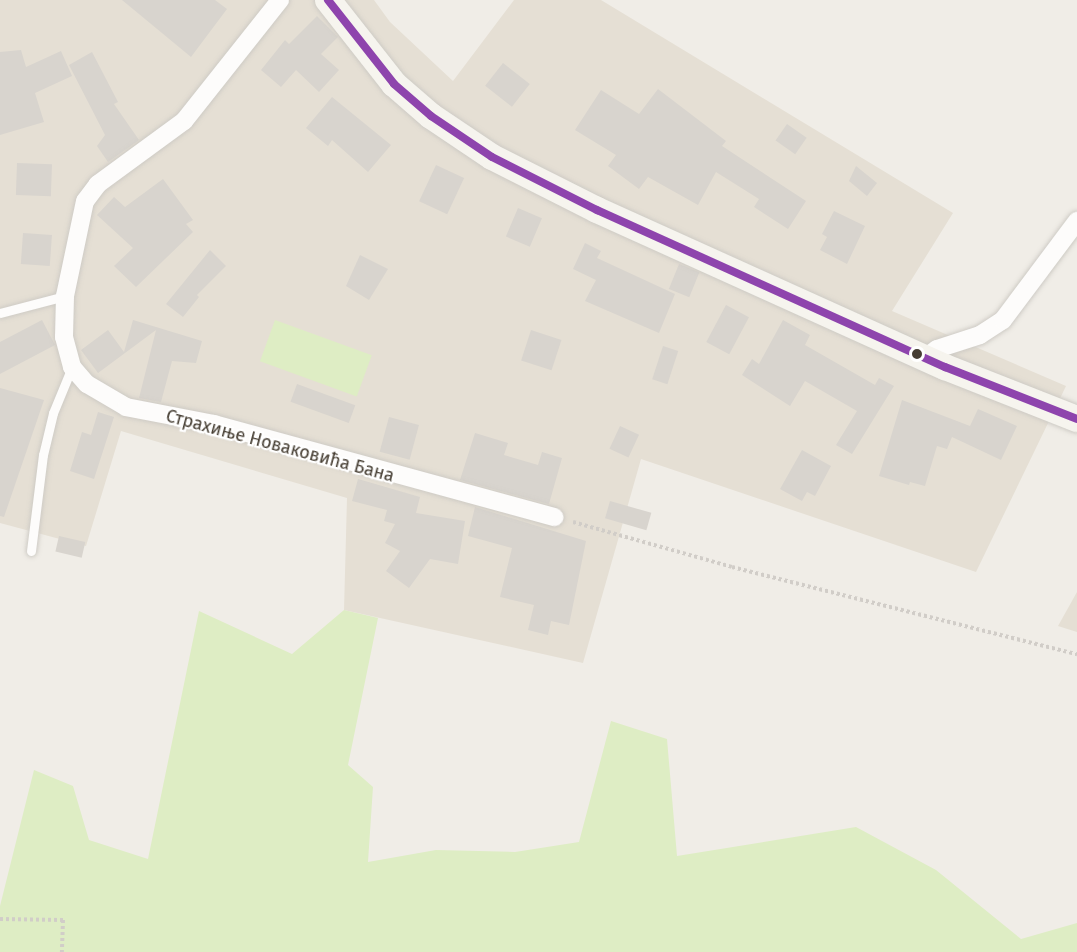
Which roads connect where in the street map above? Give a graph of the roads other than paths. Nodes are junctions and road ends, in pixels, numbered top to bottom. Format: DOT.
graph roads {
  1 [pos="280,0"];
  2 [pos="328,0"];
  3 [pos="1077,221"];
  4 [pos="65,296"];
  5 [pos="0,313"];
  6 [pos="925,358"];
  7 [pos="72,367"];
  8 [pos="1077,419"];
  9 [pos="555,517"];
  10 [pos="31,551"];
  1 -- 4 [label="street"];
  2 -- 6 [label="main road"];
  3 -- 6 [label="street"];
  4 -- 5 [label="lane"];
  4 -- 7 [label="street"];
  6 -- 8 [label="main road"];
  7 -- 9 [label="street, Страхиње Новаковића Бана"];
  7 -- 10 [label="lane"];
}
